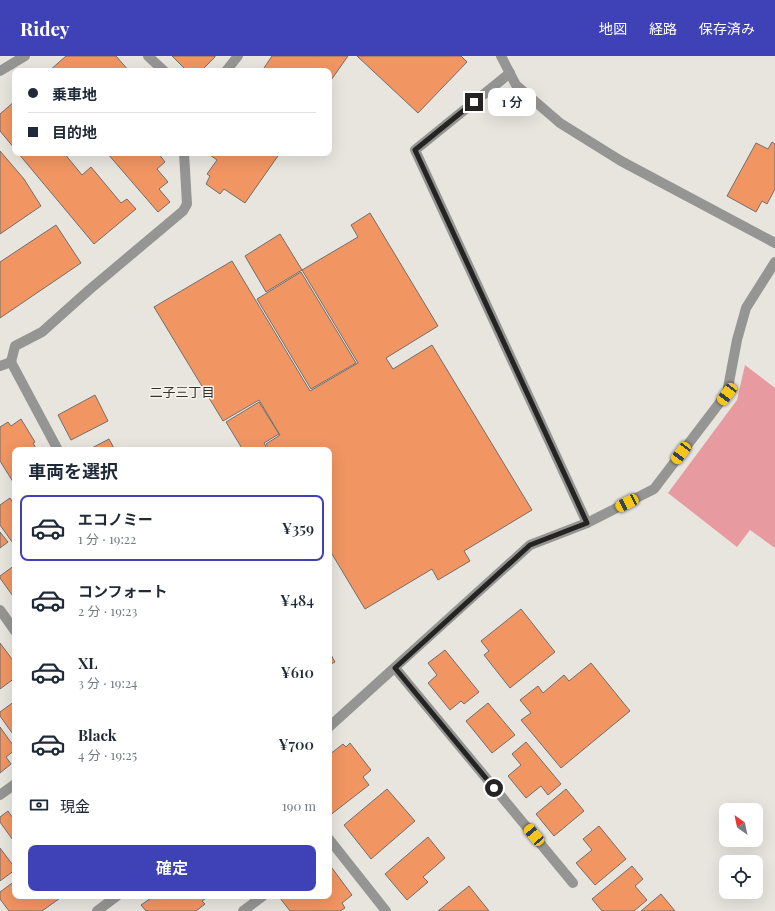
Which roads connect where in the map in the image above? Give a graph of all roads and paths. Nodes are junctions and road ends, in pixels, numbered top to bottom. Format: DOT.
graph roads {
  1 [pos="25,56"];
  2 [pos="148,56"];
  3 [pos="238,56"];
  4 [pos="501,56"];
  5 [pos="161,68"];
  6 [pos="228,68"];
  7 [pos="0,71"];
  8 [pos="510,73"];
  9 [pos="184,156"];
  10 [pos="775,243"];
  11 [pos="775,262"];
  12 [pos="11,362"];
  13 [pos="0,366"];
  14 [pos="56,447"];
  15 [pos="587,523"];
  16 [pos="2,616"];
  17 [pos="12,628"];
  18 [pos="395,668"];
  19 [pos="332,724"];
  20 [pos="12,786"];
  21 [pos="0,795"];
  22 [pos="332,844"];
  23 [pos="574,883"];
  24 [pos="113,899"];
  25 [pos="259,899"];
  26 [pos="97,911"];
  27 [pos="243,911"];
  28 [pos="386,911"];
  1 -- 7 [label="street"];
  2 -- 5 [label="street"];
  3 -- 6 [label="street"];
  4 -- 8 [label="street"];
  8 -- 10 [label="street"];
  8 -- 15 [label="street"];
  9 -- 12 [label="street"];
  11 -- 15 [label="street"];
  12 -- 13 [label="street"];
  12 -- 14 [label="street"];
  15 -- 18 [label="street"];
  16 -- 17 [label="street"];
  18 -- 19 [label="street"];
  18 -- 23 [label="street"];
  20 -- 21 [label="street"];
  22 -- 28 [label="street"];
  24 -- 26 [label="street"];
  25 -- 27 [label="street"];
}
